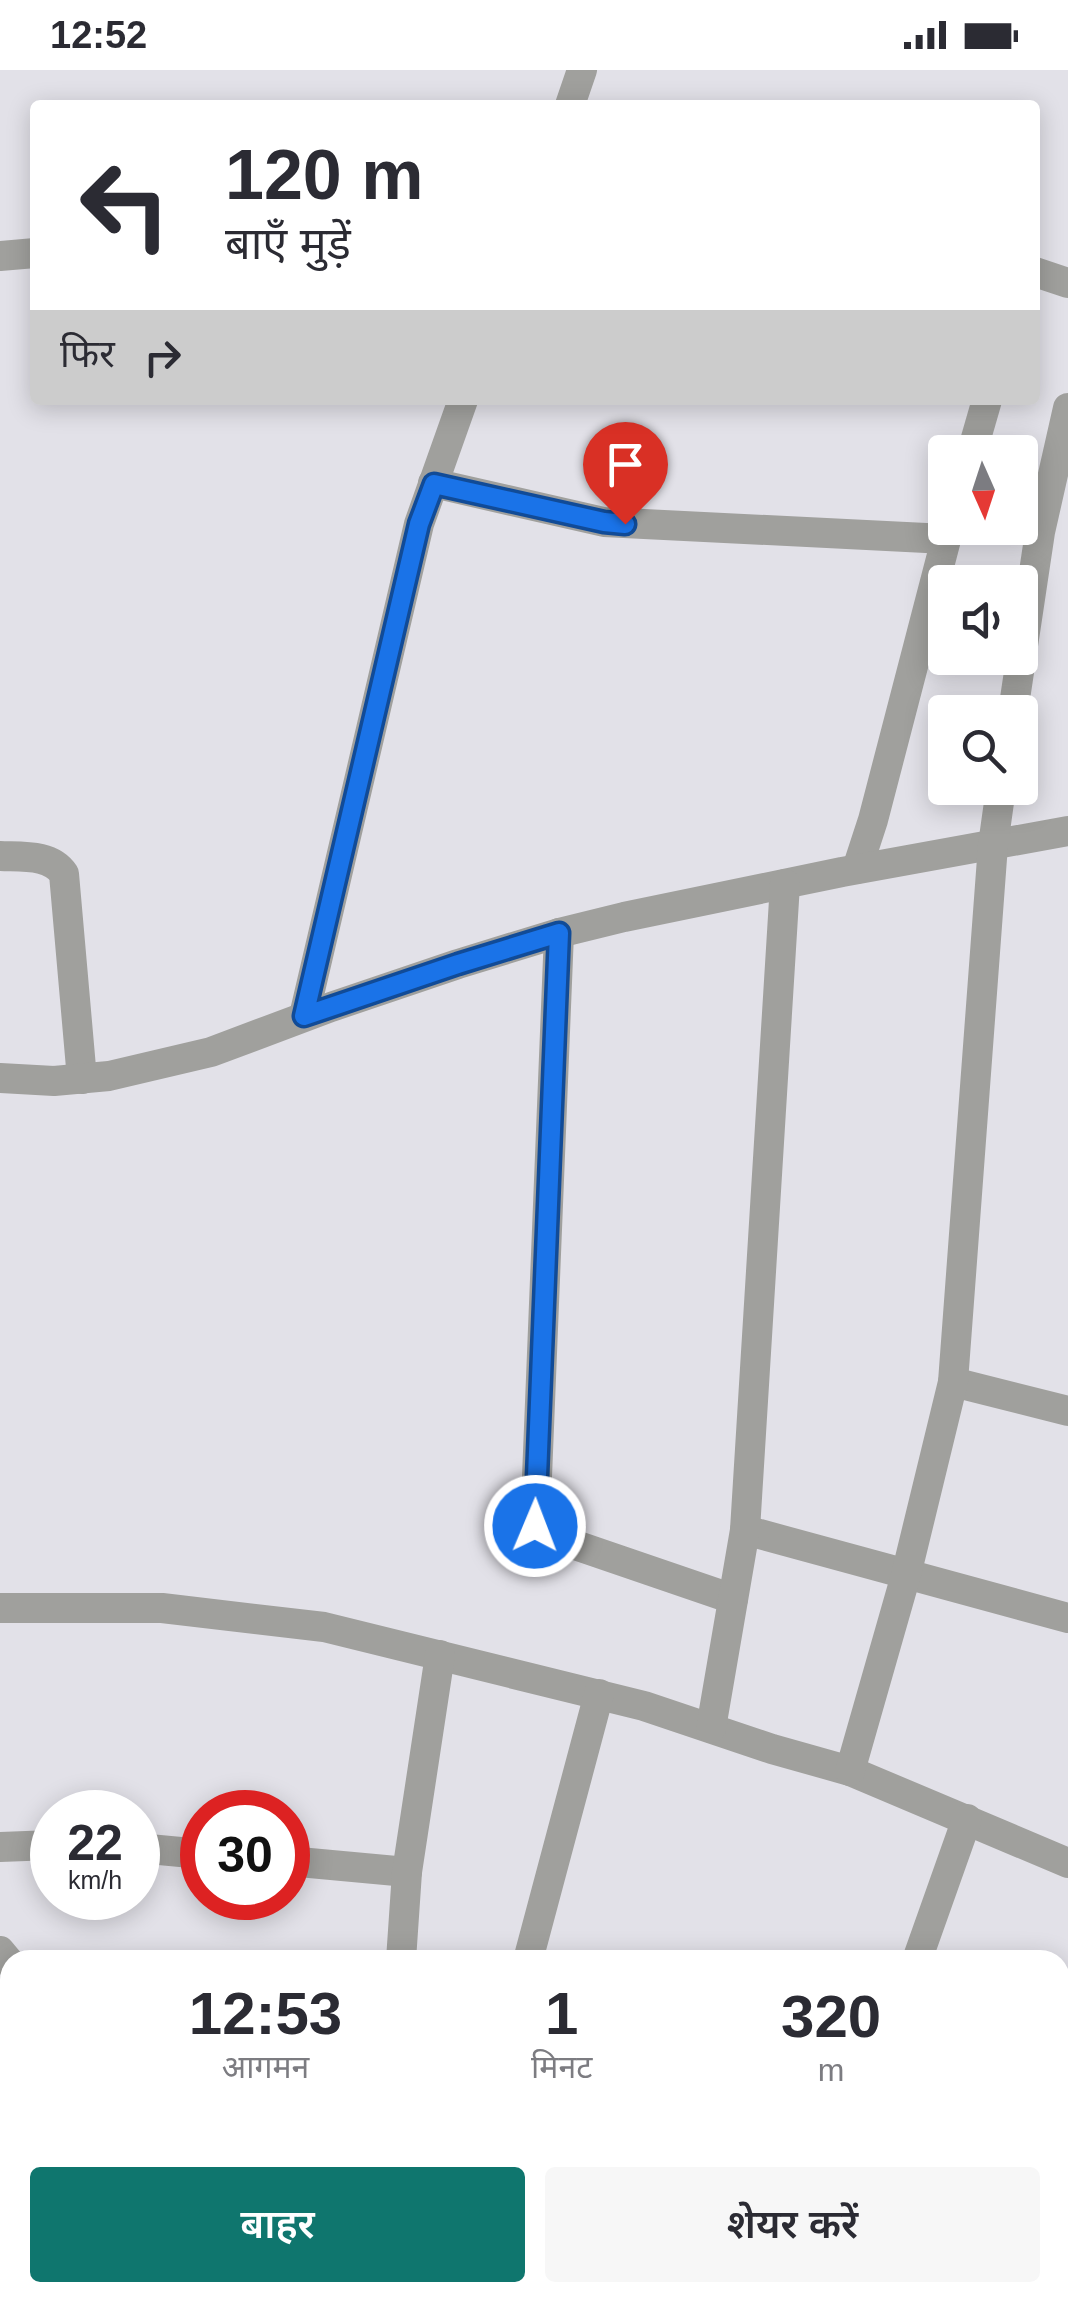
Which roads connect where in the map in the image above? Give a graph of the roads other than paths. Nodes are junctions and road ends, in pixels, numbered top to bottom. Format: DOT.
graph roads {
  1 [pos="582,70"];
  2 [pos="574,100"];
  3 [pos="30,253"];
  4 [pos="0,256"];
  5 [pos="1040,274"];
  6 [pos="1068,283"];
  7 [pos="462,405"];
  8 [pos="986,405"];
  9 [pos="1068,408"];
  10 [pos="977,435"];
  11 [pos="434,484"];
  12 [pos="928,532"];
  13 [pos="944,545"];
  14 [pos="1016,695"];
  15 [pos="999,805"];
  16 [pos="1068,831"];
  17 [pos="993,845"];
  18 [pos="0,856"];
  19 [pos="857,869"];
  20 [pos="785,884"];
  21 [pos="559,933"];
  22 [pos="304,1016"];
  23 [pos="0,1078"];
  24 [pos="82,1078"];
  25 [pos="953,1382"];
  26 [pos="1068,1411"];
  27 [pos="746,1530"];
  28 [pos="906,1575"];
  29 [pos="733,1599"];
  30 [pos="0,1608"];
  31 [pos="1068,1618"];
  32 [pos="440,1655"];
  33 [pos="599,1694"];
  34 [pos="711,1728"];
  35 [pos="850,1772"];
  36 [pos="967,1819"];
  37 [pos="30,1846"];
  38 [pos="0,1847"];
  39 [pos="1068,1863"];
  40 [pos="310,1864"];
  41 [pos="406,1872"];
  42 [pos="402,1950"];
  43 [pos="531,1950"];
  44 [pos="921,1950"];
  1 -- 2 [label="street"];
  3 -- 4 [label="street"];
  5 -- 6 [label="street"];
  7 -- 11 [label="street"];
  8 -- 10 [label="street"];
  9 -- 14 [label="street"];
  11 -- 12 [label="street"];
  11 -- 22 [label="street"];
  13 -- 19 [label="street"];
  15 -- 17 [label="street"];
  16 -- 17 [label="street"];
  17 -- 19 [label="street"];
  17 -- 25 [label="street"];
  18 -- 24 [label="street"];
  19 -- 20 [label="street"];
  20 -- 21 [label="street"];
  20 -- 27 [label="street"];
  21 -- 22 [label="street"];
  21 -- 29 [label="street"];
  22 -- 24 [label="street"];
  23 -- 24 [label="street"];
  25 -- 26 [label="street"];
  25 -- 28 [label="street"];
  27 -- 28 [label="street"];
  27 -- 29 [label="street"];
  28 -- 31 [label="street"];
  28 -- 35 [label="street"];
  29 -- 34 [label="street"];
  30 -- 32 [label="street"];
  32 -- 33 [label="street"];
  32 -- 41 [label="street"];
  33 -- 34 [label="street"];
  33 -- 43 [label="street"];
  34 -- 35 [label="street"];
  35 -- 36 [label="street"];
  36 -- 39 [label="street"];
  36 -- 44 [label="street"];
  37 -- 38 [label="street"];
  40 -- 41 [label="street"];
  41 -- 42 [label="street"];
}
